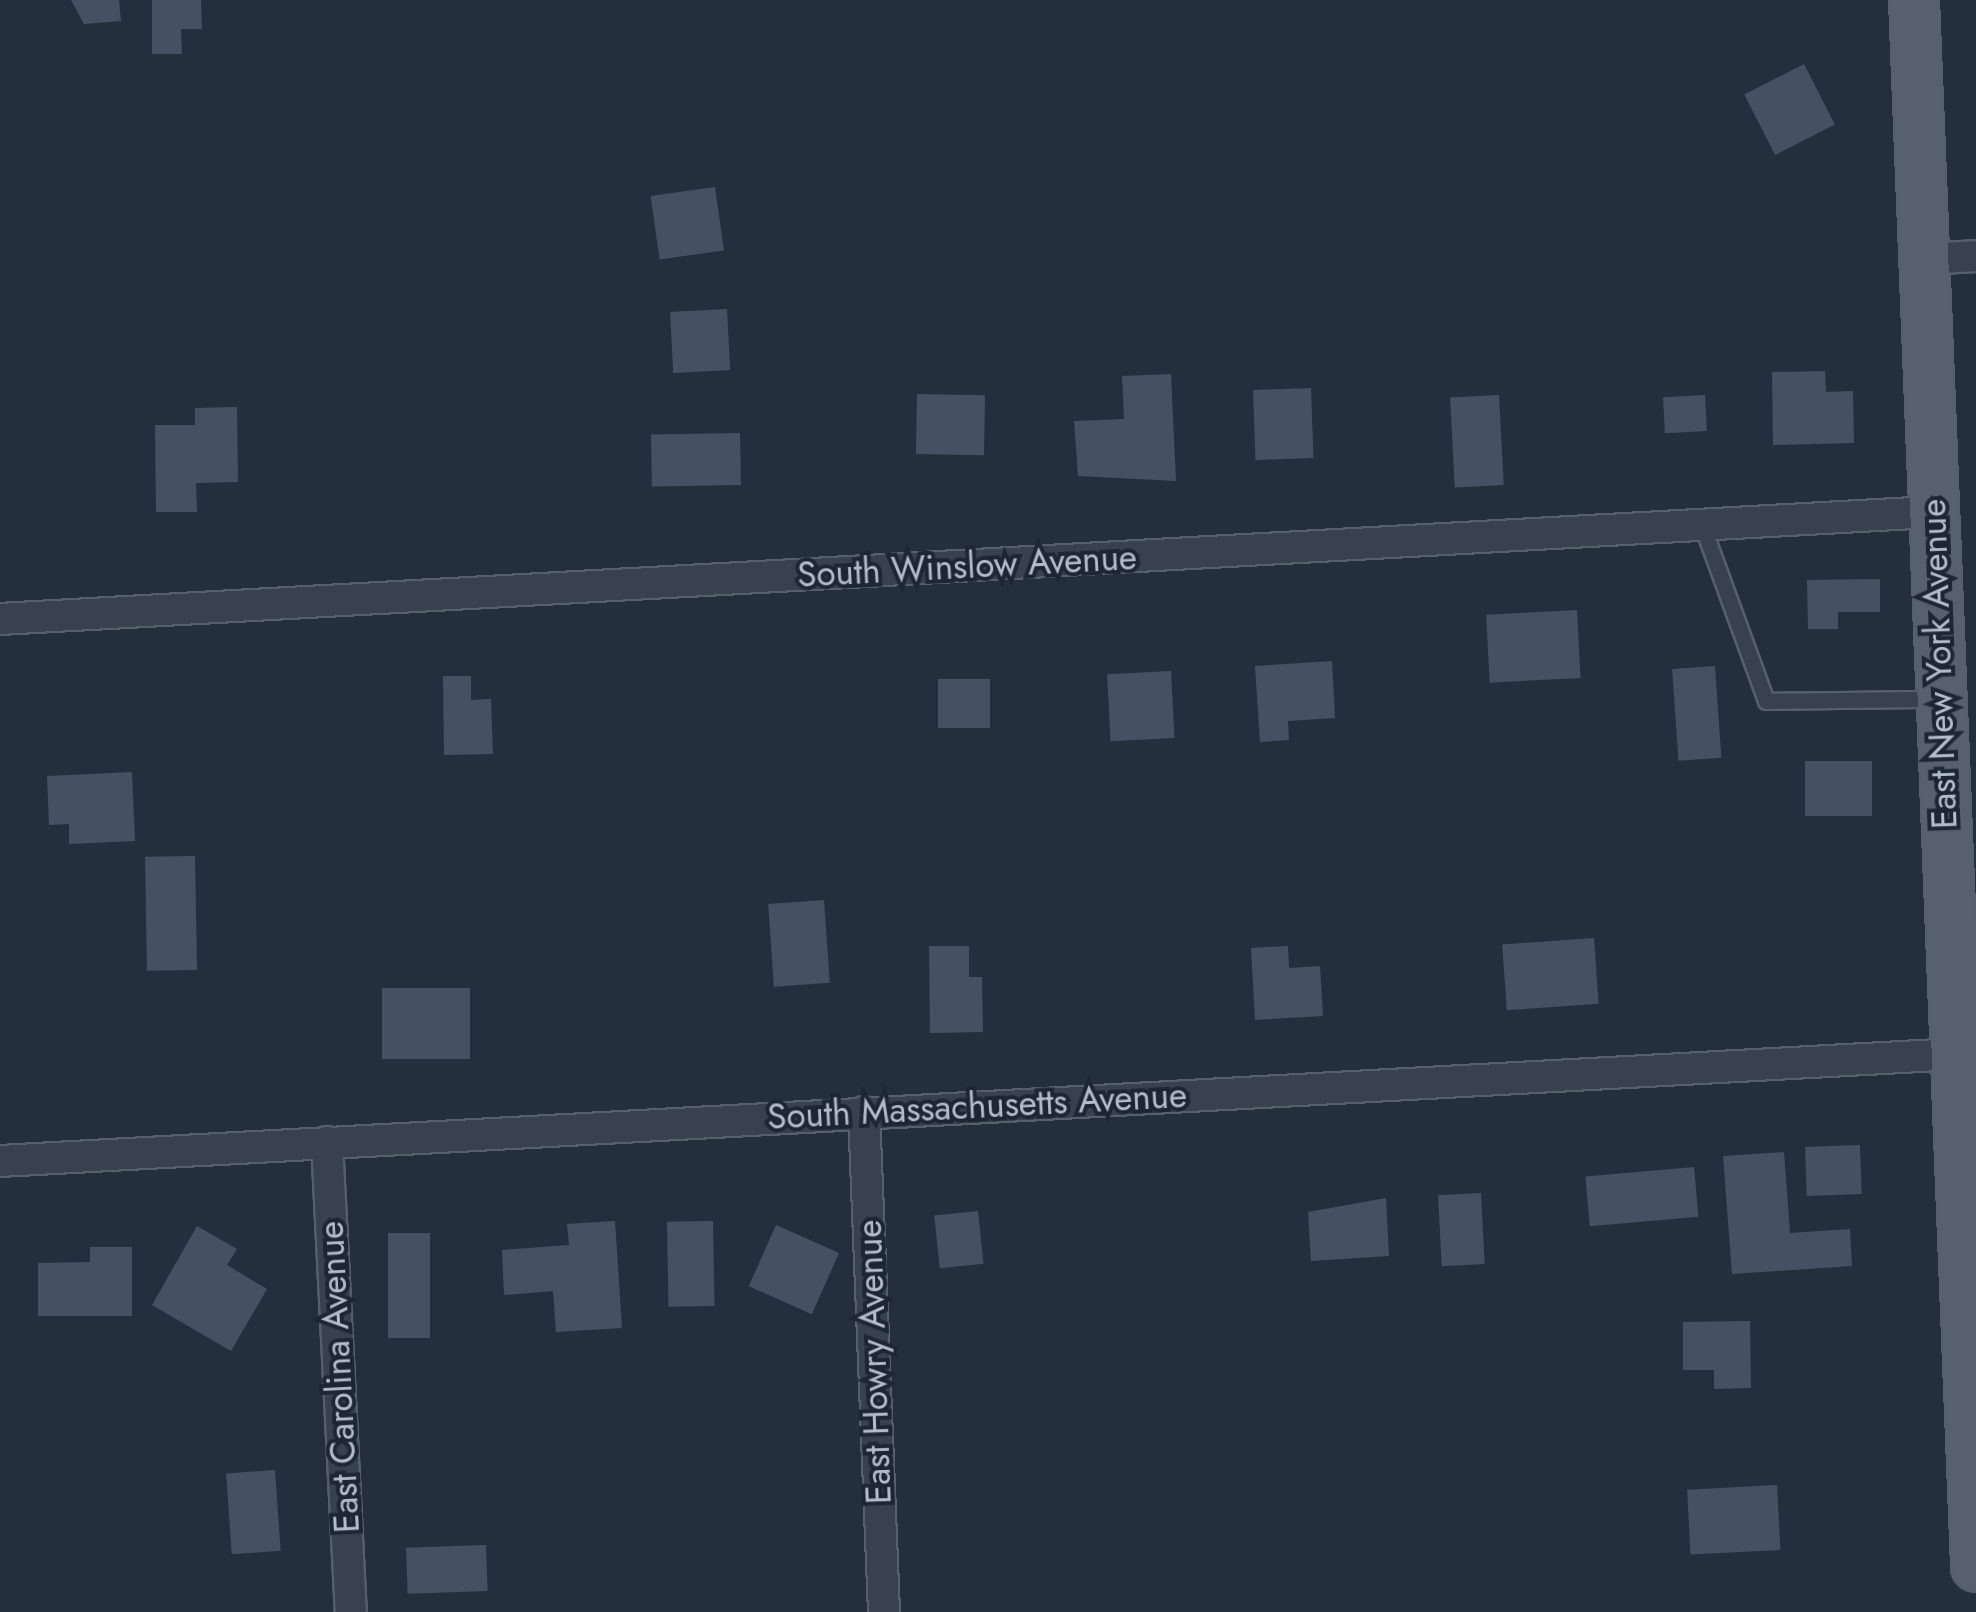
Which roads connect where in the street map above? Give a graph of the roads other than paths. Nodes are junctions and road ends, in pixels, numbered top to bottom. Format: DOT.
graph roads {
  1 [pos="1914,0"];
  2 [pos="1976,256"];
  3 [pos="1924,259"];
  4 [pos="1934,512"];
  5 [pos="1702,525"];
  6 [pos="0,619"];
  7 [pos="1939,699"];
  8 [pos="1955,1054"];
  9 [pos="864,1112"];
  10 [pos="327,1142"];
  11 [pos="0,1162"];
  12 [pos="1976,1567"];
  13 [pos="352,1612"];
  14 [pos="884,1612"];
  1 -- 3 [label="main road, East New York Avenue"];
  2 -- 3 [label="street"];
  3 -- 4 [label="main road, East New York Avenue"];
  4 -- 5 [label="street, South Winslow Avenue"];
  4 -- 7 [label="main road, East New York Avenue"];
  5 -- 6 [label="street, South Winslow Avenue"];
  5 -- 7 [label="lane"];
  7 -- 8 [label="main road, East New York Avenue"];
  8 -- 9 [label="street, South Massachusetts Avenue"];
  8 -- 12 [label="main road, East New York Avenue"];
  9 -- 10 [label="street, South Massachusetts Avenue"];
  9 -- 14 [label="street, East Howry Avenue"];
  10 -- 11 [label="street, South Massachusetts Avenue"];
  10 -- 13 [label="street, East Carolina Avenue"];
}
